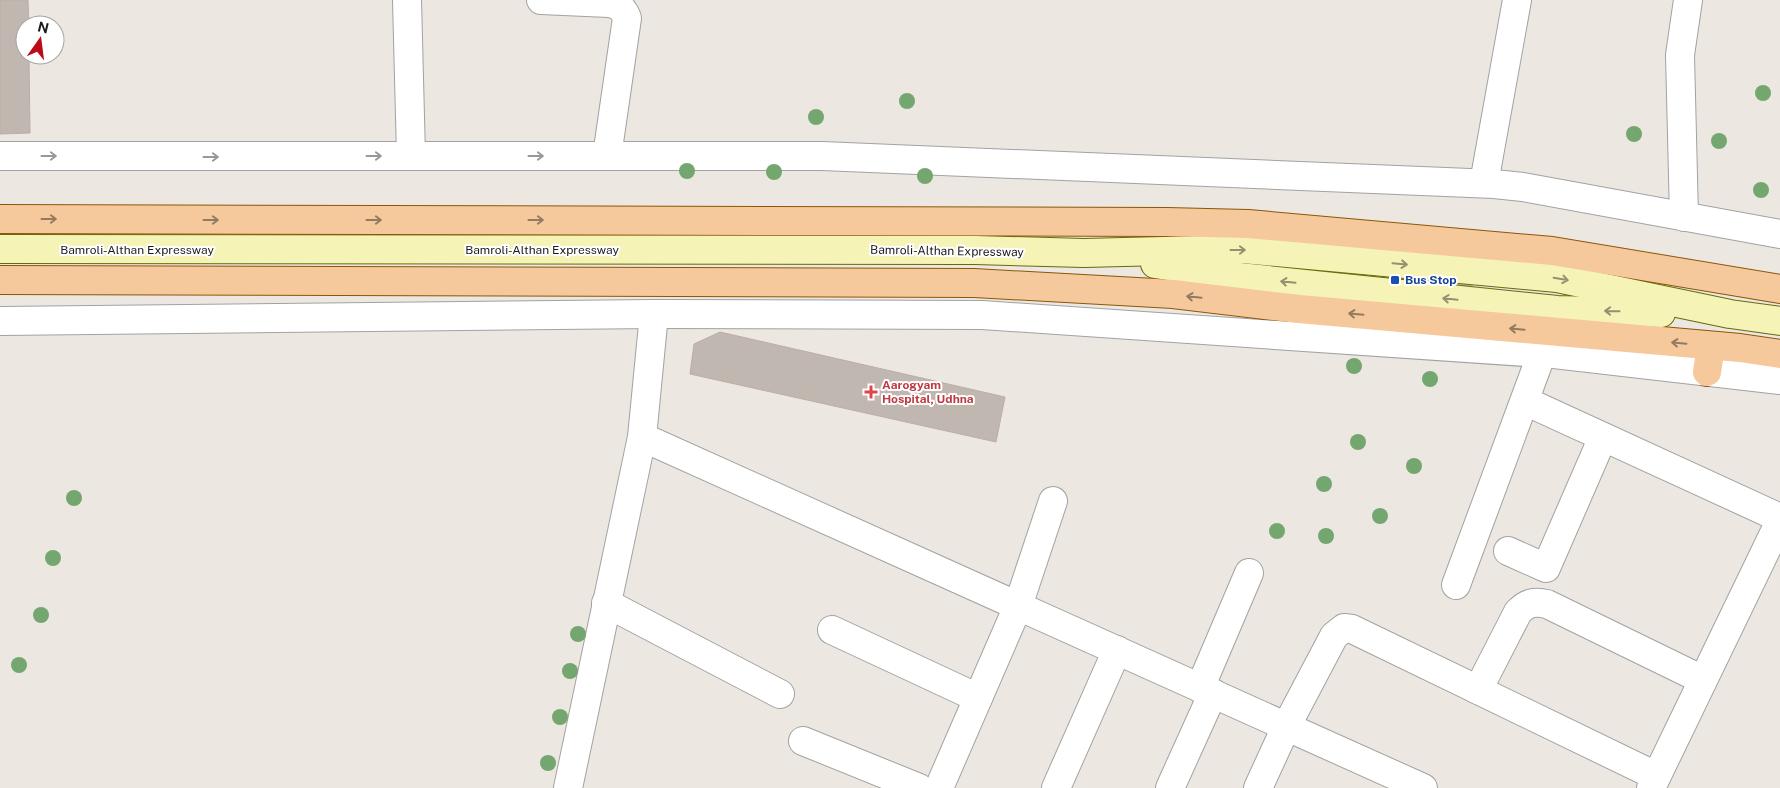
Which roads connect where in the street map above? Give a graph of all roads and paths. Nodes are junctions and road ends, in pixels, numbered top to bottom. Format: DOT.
graph roads {
  1 [pos="408,0"];
  2 [pos="541,0"];
  3 [pos="1517,0"];
  4 [pos="1688,0"];
  5 [pos="0,156"];
  6 [pos="411,156"];
  7 [pos="607,156"];
  8 [pos="1484,183"];
  9 [pos="1684,216"];
  10 [pos="0,219"];
  11 [pos="1780,234"];
  12 [pos="0,250"];
  13 [pos="0,280"];
  14 [pos="1780,289"];
  15 [pos="654,314"];
  16 [pos="0,321"];
  17 [pos="1780,321"];
  18 [pos="1542,354"];
  19 [pos="1780,354"];
  20 [pos="1709,359"];
  21 [pos="1780,380"];
  22 [pos="1524,401"];
  23 [pos="642,437"];
  24 [pos="1603,437"];
  25 [pos="1053,501"];
  26 [pos="1780,520"];
  27 [pos="1508,551"];
  28 [pos="1250,573"];
  29 [pos="1456,584"];
  30 [pos="606,603"];
  31 [pos="1018,606"];
  32 [pos="832,630"];
  33 [pos="1117,650"];
  34 [pos="1703,680"];
  35 [pos="1478,690"];
  36 [pos="1206,691"];
  37 [pos="780,694"];
  38 [pos="978,698"];
  39 [pos="1286,727"];
  40 [pos="804,741"];
  41 [pos="1654,782"];
  42 [pos="568,788"];
  43 [pos="919,788"];
  44 [pos="939,788"];
  45 [pos="1056,788"];
  46 [pos="1170,788"];
  47 [pos="1258,788"];
  48 [pos="1423,788"];
  1 -- 6 [label="street"];
  2 -- 7 [label="street"];
  3 -- 8 [label="street"];
  4 -- 9 [label="street"];
  5 -- 6 [label="street, one-way"];
  6 -- 7 [label="street, one-way"];
  7 -- 8 [label="street"];
  8 -- 9 [label="street"];
  9 -- 11 [label="street"];
  10 -- 14 [label="main road, one-way"];
  12 -- 17 [label="main road, Bamroli-Althan Expressway"];
  20 -- 13 [label="main road, one-way"];
  15 -- 16 [label="street"];
  15 -- 18 [label="street"];
  15 -- 23 [label="street"];
  18 -- 20 [label="street"];
  18 -- 22 [label="street"];
  19 -- 20 [label="main road"];
  20 -- 21 [label="street"];
  22 -- 24 [label="street"];
  22 -- 29 [label="street"];
  23 -- 30 [label="street"];
  23 -- 31 [label="street"];
  24 -- 26 [label="street"];
  24 -- 27 [label="street"];
  25 -- 31 [label="street"];
  26 -- 34 [label="street"];
  28 -- 36 [label="street"];
  30 -- 37 [label="street"];
  30 -- 42 [label="street"];
  31 -- 33 [label="street"];
  31 -- 38 [label="street"];
  32 -- 38 [label="street"];
  33 -- 36 [label="street"];
  33 -- 45 [label="street"];
  34 -- 35 [label="street"];
  34 -- 41 [label="street"];
  35 -- 39 [label="street"];
  35 -- 41 [label="street"];
  36 -- 39 [label="street"];
  36 -- 46 [label="street"];
  38 -- 44 [label="street"];
  39 -- 47 [label="street"];
  39 -- 48 [label="street"];
  40 -- 43 [label="street"];
}
